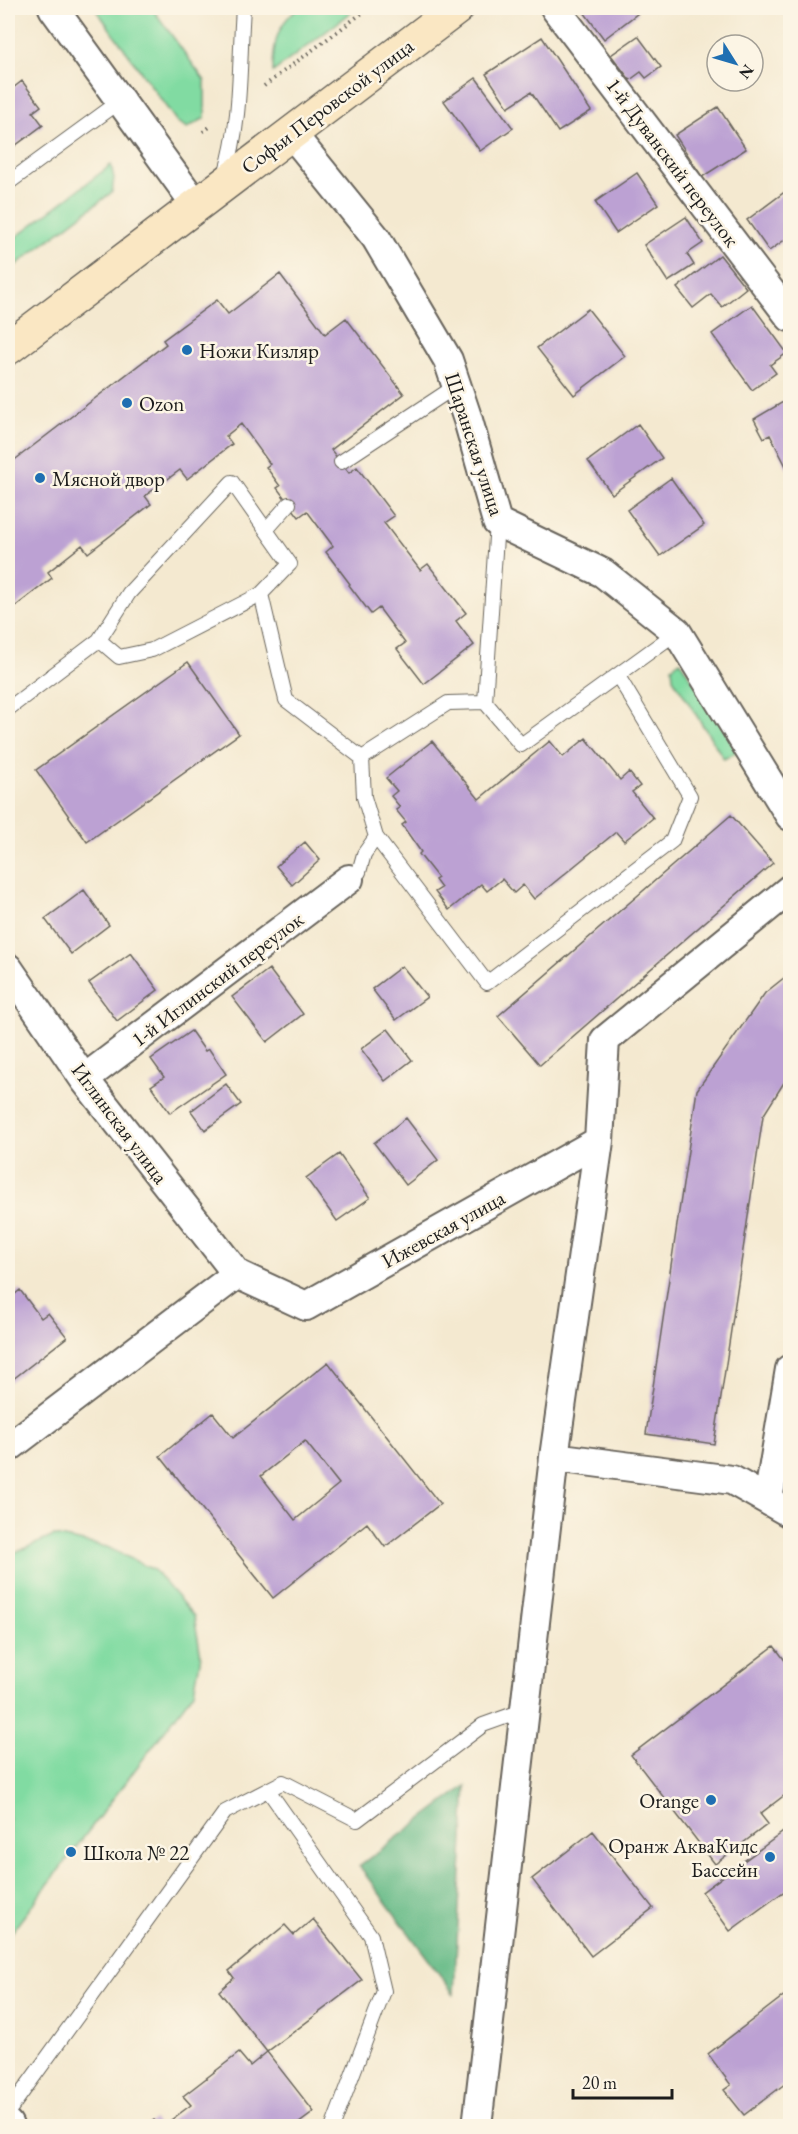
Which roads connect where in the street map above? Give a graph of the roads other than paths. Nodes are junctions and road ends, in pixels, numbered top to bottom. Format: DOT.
graph roads {
  1 [pos="53,8"];
  2 [pos="243,8"];
  3 [pos="456,8"];
  4 [pos="555,8"];
  5 [pos="119,102"];
  6 [pos="292,134"];
  7 [pos="8,183"];
  8 [pos="209,196"];
  9 [pos="790,317"];
  10 [pos="8,348"];
  11 [pos="456,386"];
  12 [pos="341,462"];
  13 [pos="290,504"];
  14 [pos="497,522"];
  15 [pos="266,530"];
  16 [pos="261,594"];
  17 [pos="677,632"];
  18 [pos="99,640"];
  19 [pos="618,676"];
  20 [pos="485,702"];
  21 [pos="8,709"];
  22 [pos="362,758"];
  23 [pos="790,816"];
  24 [pos="376,837"];
  25 [pos="350,879"];
  26 [pos="790,889"];
  27 [pos="8,968"];
  28 [pos="84,1079"];
  29 [pos="599,1141"];
  30 [pos="237,1274"];
  31 [pos="790,1369"];
  32 [pos="8,1448"];
  33 [pos="554,1457"];
  34 [pos="779,1507"];
  35 [pos="525,1710"];
  36 [pos="268,1790"];
  37 [pos="8,2112"];
  38 [pos="333,2127"];
  39 [pos="477,2127"];
  1 -- 5 [label="street"];
  2 -- 8 [label="lane"];
  3 -- 6 [label="main road, Софьи Перовской улица"];
  4 -- 9 [label="street, 1-й Дуванский переулок"];
  5 -- 7 [label="lane"];
  5 -- 8 [label="street"];
  6 -- 8 [label="main road, Софьи Перовской улица"];
  6 -- 11 [label="street, Шаранская улица"];
  8 -- 10 [label="main road, Софьи Перовской улица"];
  11 -- 12 [label="lane"];
  11 -- 14 [label="street, Шаранская улица"];
  13 -- 15 [label="lane"];
  14 -- 17 [label="street, Шаранская улица"];
  14 -- 20 [label="lane"];
  15 -- 16 [label="lane"];
  15 -- 18 [label="lane"];
  16 -- 18 [label="lane"];
  16 -- 22 [label="lane"];
  17 -- 19 [label="lane"];
  17 -- 23 [label="street, Шаранская улица"];
  18 -- 21 [label="lane"];
  19 -- 20 [label="lane"];
  19 -- 24 [label="lane"];
  20 -- 22 [label="lane"];
  22 -- 24 [label="lane"];
  24 -- 25 [label="lane"];
  25 -- 28 [label="street, 1-й Иглинский переулок"];
  26 -- 29 [label="street"];
  27 -- 28 [label="street, Иглинская улица"];
  28 -- 30 [label="street, Иглинская улица"];
  29 -- 30 [label="street, Ижевская улица"];
  29 -- 33 [label="street"];
  30 -- 32 [label="street"];
  31 -- 34 [label="street"];
  33 -- 34 [label="street"];
  33 -- 35 [label="street"];
  35 -- 36 [label="lane"];
  35 -- 39 [label="street"];
  36 -- 37 [label="lane"];
  36 -- 38 [label="lane"];
}
